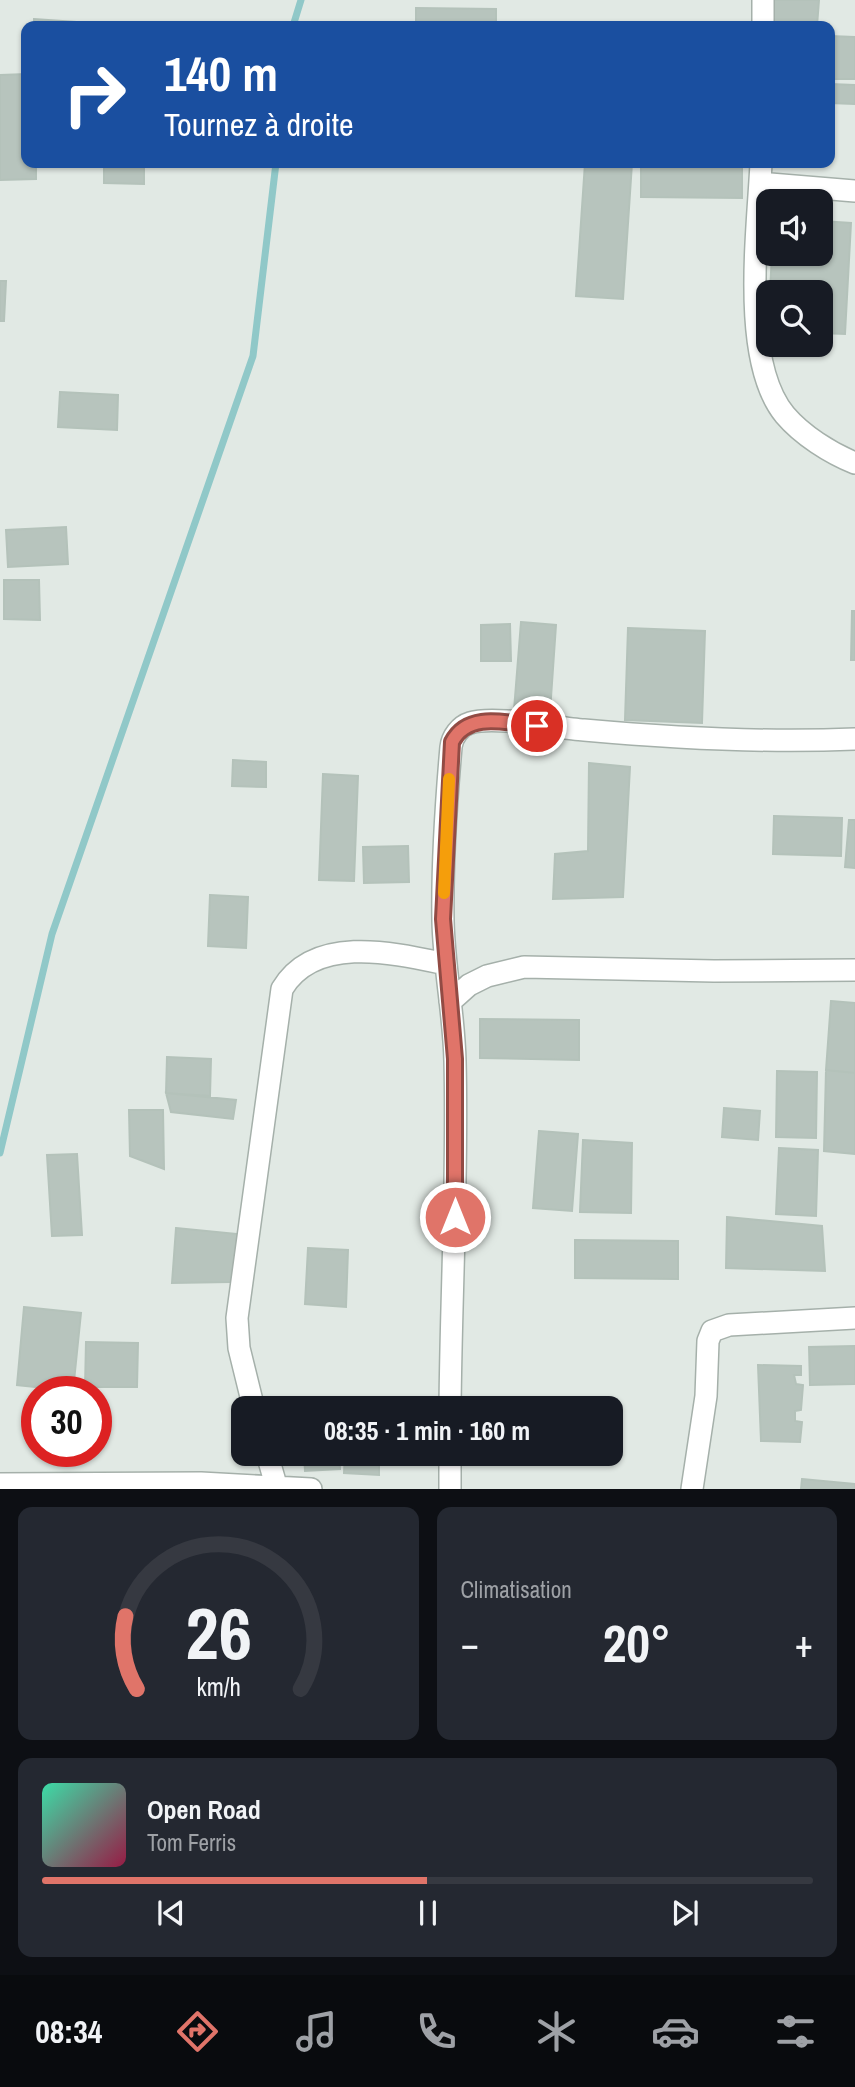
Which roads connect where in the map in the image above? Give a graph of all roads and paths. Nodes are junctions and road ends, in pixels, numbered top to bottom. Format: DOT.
graph roads {
  1 [pos="763,0"];
  2 [pos="762,21"];
  3 [pos="760,173"];
  4 [pos="855,191"];
  5 [pos="855,463"];
  6 [pos="855,738"];
  7 [pos="446,964"];
  8 [pos="855,970"];
  9 [pos="450,1002"];
  10 [pos="855,1318"];
  11 [pos="251,1396"];
  12 [pos="450,1396"];
  13 [pos="270,1466"];
  14 [pos="450,1466"];
  15 [pos="0,1484"];
  16 [pos="275,1485"];
  17 [pos="311,1489"];
  18 [pos="450,1489"];
  19 [pos="692,1489"];
  1 -- 2 [label="street"];
  3 -- 4 [label="street"];
  3 -- 5 [label="street"];
  6 -- 7 [label="street"];
  7 -- 9 [label="street"];
  7 -- 11 [label="street"];
  8 -- 9 [label="street"];
  9 -- 12 [label="street"];
  10 -- 19 [label="street"];
  13 -- 16 [label="street"];
  14 -- 18 [label="street"];
  15 -- 16 [label="street"];
  16 -- 17 [label="street"];
}
